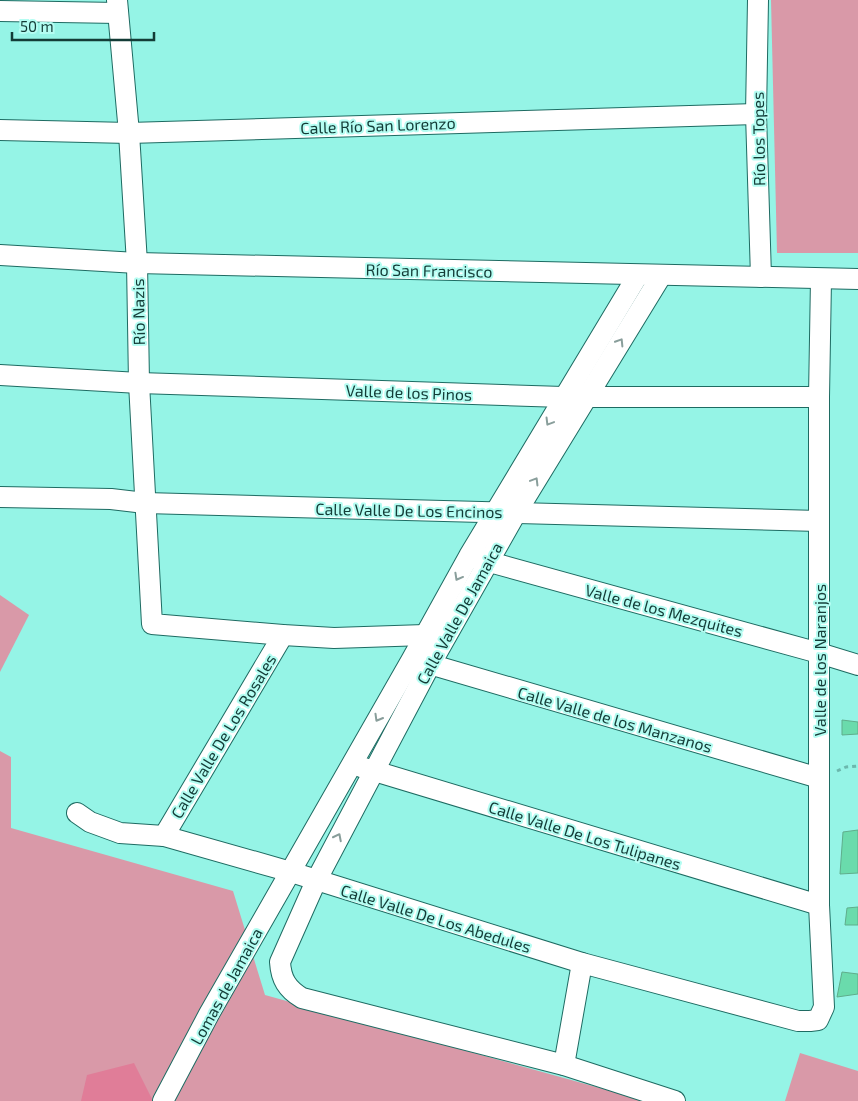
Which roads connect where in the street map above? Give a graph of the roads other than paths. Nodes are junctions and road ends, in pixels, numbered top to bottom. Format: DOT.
graph roads {
  1 [pos="758,0"];
  2 [pos="118,7"];
  3 [pos="0,11"];
  4 [pos="756,114"];
  5 [pos="0,130"];
  6 [pos="129,132"];
  7 [pos="0,255"];
  8 [pos="137,263"];
  9 [pos="638,275"];
  10 [pos="661,276"];
  11 [pos="761,277"];
  12 [pos="821,279"];
  13 [pos="858,279"];
  14 [pos="0,375"];
  15 [pos="139,382"];
  16 [pos="586,396"];
  17 [pos="819,396"];
  18 [pos="563,397"];
  19 [pos="0,497"];
  20 [pos="146,503"];
  21 [pos="494,513"];
  22 [pos="516,513"];
  23 [pos="819,522"];
  24 [pos="478,559"];
  25 [pos="283,635"];
  26 [pos="425,635"];
  27 [pos="819,653"];
  28 [pos="421,662"];
  29 [pos="858,665"];
  30 [pos="353,763"];
  31 [pos="372,771"];
  32 [pos="819,778"];
  33 [pos="77,813"];
  34 [pos="164,836"];
  35 [pos="291,872"];
  36 [pos="316,881"];
  37 [pos="819,904"];
  38 [pos="582,963"];
  39 [pos="798,1021"];
  40 [pos="564,1065"];
  41 [pos="163,1101"];
  42 [pos="675,1101"];
  1 -- 4 [label="street, Río los Topes"];
  2 -- 3 [label="street"];
  2 -- 6 [label="street, Río Nazis"];
  4 -- 6 [label="street, Calle Río San Lorenzo"];
  4 -- 11 [label="street, Río los Topes"];
  5 -- 6 [label="street, Calle Río San Lorenzo"];
  6 -- 8 [label="street, Río Nazis"];
  7 -- 8 [label="street, Río San Francisco"];
  8 -- 9 [label="street, Río San Francisco"];
  8 -- 15 [label="street, Río Nazis"];
  9 -- 10 [label="street, Río San Francisco"];
  9 -- 18 [label="street, Calle Valle De Jamaica"];
  10 -- 11 [label="street, Río San Francisco"];
  16 -- 10 [label="street, Calle Valle De Jamaica, one-way"];
  11 -- 12 [label="street, Río San Francisco"];
  12 -- 13 [label="street, Río San Francisco"];
  12 -- 17 [label="street, Valle de los Naranjos"];
  14 -- 15 [label="street, Valle de los Pinos"];
  15 -- 18 [label="street, Valle de los Pinos"];
  15 -- 20 [label="street, Río Nazis"];
  16 -- 17 [label="street, Valle de los Pinos"];
  16 -- 18 [label="street, Valle de los Pinos"];
  22 -- 16 [label="street, Calle Valle De Jamaica, one-way"];
  17 -- 23 [label="street, Valle de los Naranjos"];
  18 -- 21 [label="street, Calle Valle De Jamaica, one-way"];
  19 -- 20 [label="street, Calle Valle De Los Encinos"];
  20 -- 21 [label="street, Calle Valle De Los Encinos"];
  20 -- 25 [label="street, Río Nazis"];
  21 -- 22 [label="street, Calle Valle De Los Encinos"];
  21 -- 24 [label="street, Calle Valle De Jamaica"];
  22 -- 23 [label="street, Calle Valle De Los Encinos"];
  22 -- 24 [label="street, Calle Valle De Jamaica"];
  23 -- 27 [label="street, Valle de los Naranjos"];
  24 -- 26 [label="street, Calle Valle De Jamaica, one-way"];
  24 -- 27 [label="street, Valle de los Mezquites"];
  24 -- 28 [label="street, Calle Valle De Jamaica"];
  25 -- 26 [label="street"];
  25 -- 34 [label="street, Calle Valle De Los Rosales"];
  26 -- 28 [label="street, Calle Valle De Jamaica"];
  27 -- 29 [label="street, Valle de los Mezquites"];
  27 -- 32 [label="street, Valle de los Naranjos"];
  28 -- 30 [label="street, Calle Valle De Jamaica, one-way"];
  28 -- 31 [label="street, Calle Valle De Jamaica"];
  28 -- 32 [label="street, Calle Valle de los Manzanos"];
  30 -- 31 [label="street, Calle Valle De Los Tulipanes"];
  30 -- 35 [label="street, Calle Valle De Jamaica"];
  36 -- 31 [label="street, Calle Valle De Jamaica, one-way"];
  31 -- 37 [label="street, Calle Valle De Los Tulipanes"];
  32 -- 37 [label="street, Valle de los Naranjos"];
  33 -- 34 [label="street, Calle Valle De Los Abedules"];
  34 -- 35 [label="street, Calle Valle De Los Abedules"];
  35 -- 36 [label="street, Calle Valle De Los Abedules"];
  35 -- 41 [label="street, Lomas de Jamaica"];
  36 -- 38 [label="street, Calle Valle De Los Abedules"];
  36 -- 40 [label="street, Calle Valle De Jamaica"];
  37 -- 39 [label="street, Valle de los Naranjos"];
  38 -- 39 [label="street, Calle Valle De Los Abedules"];
  38 -- 40 [label="street"];
  40 -- 42 [label="street, Calle Valle De Jamaica"];
}
